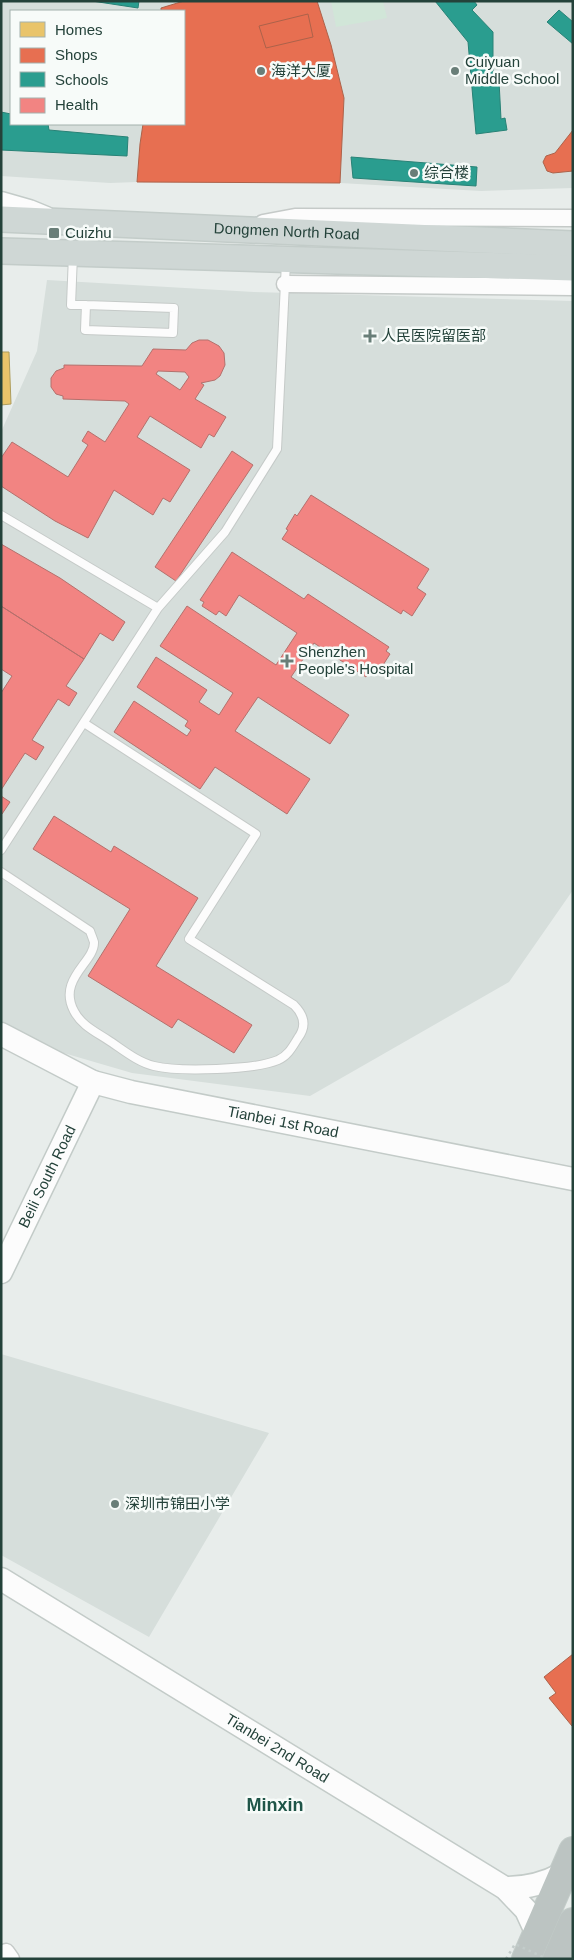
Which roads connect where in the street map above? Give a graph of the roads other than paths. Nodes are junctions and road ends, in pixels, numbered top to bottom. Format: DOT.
graph roads {
  1 [pos="1,203"];
  2 [pos="573,218"];
  3 [pos="1,219"];
  4 [pos="52,221"];
  5 [pos="573,229"];
  6 [pos="234,230"];
  7 [pos="429,238"];
  8 [pos="573,244"];
  9 [pos="1,251"];
  10 [pos="73,253"];
  11 [pos="573,268"];
  12 [pos="286,272"];
  13 [pos="573,287"];
  14 [pos="86,305"];
  15 [pos="1,515"];
  16 [pos="158,608"];
  17 [pos="84,723"];
  18 [pos="1,850"];
  19 [pos="1,872"];
  20 [pos="1,1034"];
  21 [pos="93,1082"];
  22 [pos="573,1180"];
  23 [pos="1,1272"];
  24 [pos="1,1579"];
  25 [pos="568,1862"];
  26 [pos="505,1888"];
  27 [pos="573,1922"];
  28 [pos="537,1934"];
  29 [pos="526,1959"];
  30 [pos="557,1959"];
  1 -- 4 [label="street"];
  2 -- 6 [label="street"];
  3 -- 4 [label="main road, Dongmen North Road"];
  4 -- 6 [label="main road, Dongmen North Road"];
  5 -- 7 [label="main road"];
  6 -- 7 [label="main road, Dongmen North Road"];
  7 -- 8 [label="main road, Dongmen North Road"];
  9 -- 10 [label="main road, Dongmen North Road"];
  10 -- 12 [label="main road, Dongmen North Road"];
  10 -- 14 [label="lane"];
  11 -- 12 [label="main road, Dongmen North Road"];
  12 -- 13 [label="street"];
  12 -- 16 [label="lane"];
  14 -- 14 [label="lane"];
  15 -- 16 [label="lane"];
  16 -- 17 [label="lane"];
  17 -- 18 [label="lane"];
  17 -- 19 [label="lane"];
  20 -- 21 [label="street, Tianbei 1st Road"];
  21 -- 22 [label="street, Tianbei 1st Road"];
  21 -- 23 [label="street, Beili South Road"];
  24 -- 26 [label="street, Tianbei 2nd Road"];
  25 -- 26 [label="street"];
  25 -- 28 [label="highway"];
  26 -- 28 [label="street, Tianbei 2nd Road"];
  27 -- 30 [label="highway"];
  28 -- 29 [label="highway"];
}
